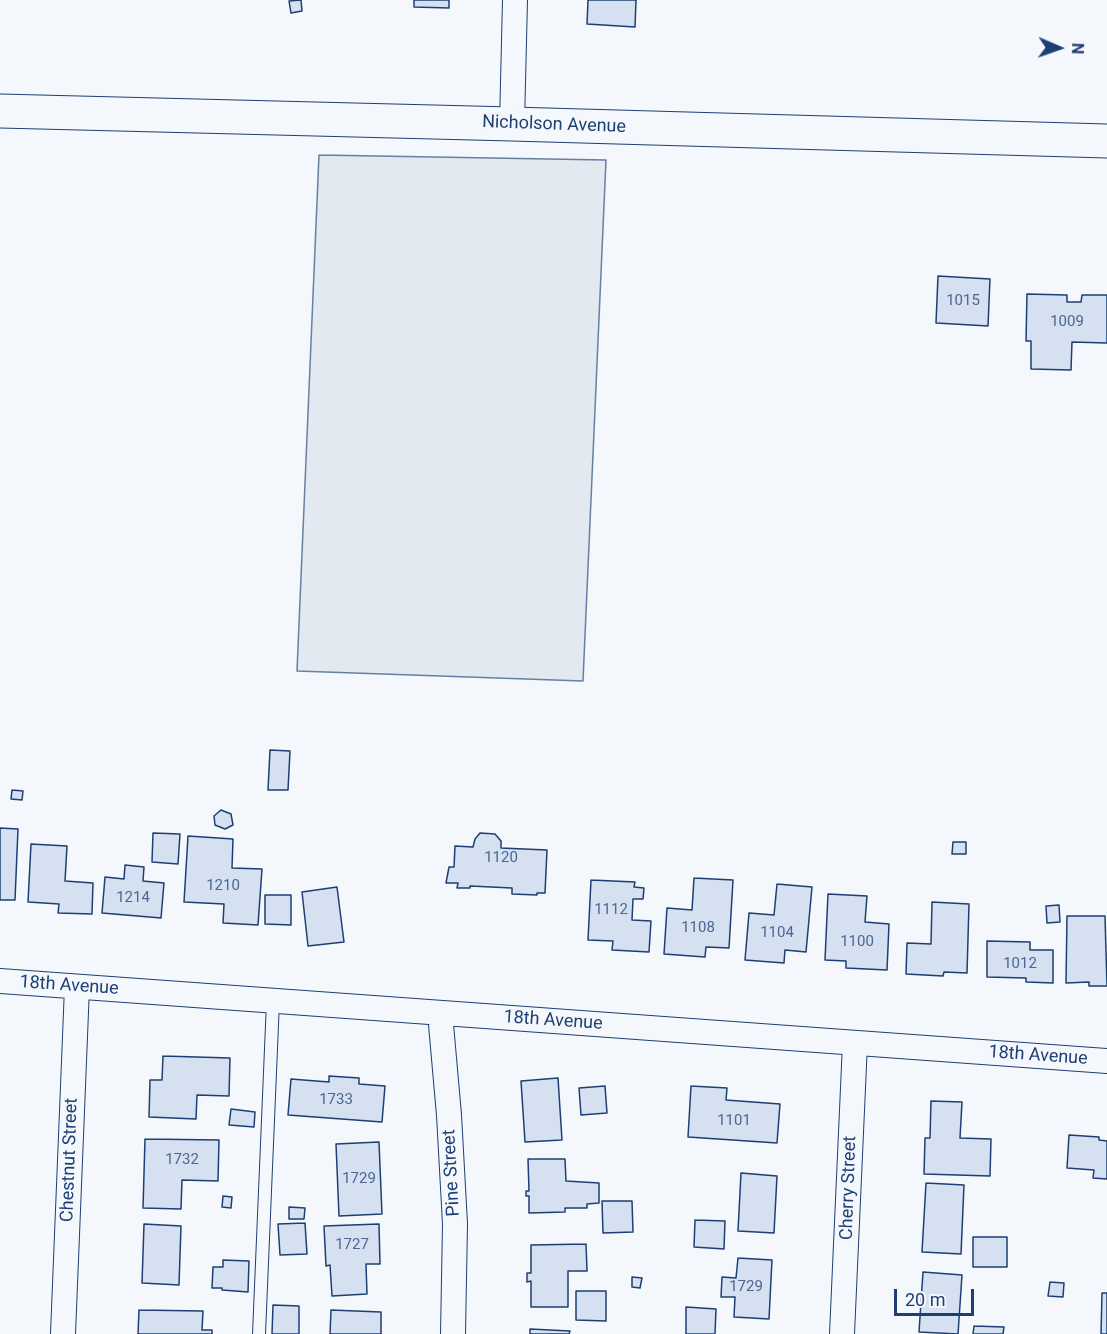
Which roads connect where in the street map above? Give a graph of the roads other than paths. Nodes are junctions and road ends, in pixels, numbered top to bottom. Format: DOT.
graph roads {
  1 [pos="515,0"];
  2 [pos="0,111"];
  3 [pos="512,124"];
  4 [pos="1107,141"];
  5 [pos="0,981"];
  6 [pos="77,987"];
  7 [pos="273,1001"];
  8 [pos="440,1013"];
  9 [pos="855,1043"];
  10 [pos="1107,1061"];
  11 [pos="63,1334"];
  12 [pos="259,1334"];
  13 [pos="453,1334"];
  14 [pos="842,1334"];
  1 -- 3 [label="street"];
  2 -- 3 [label="main road, Nicholson Avenue"];
  3 -- 4 [label="main road, Nicholson Avenue"];
  5 -- 6 [label="street, 18th Avenue"];
  6 -- 7 [label="street, 18th Avenue"];
  6 -- 11 [label="street, Chestnut Street"];
  7 -- 8 [label="street, 18th Avenue"];
  7 -- 12 [label="lane"];
  8 -- 9 [label="street, 18th Avenue"];
  8 -- 13 [label="street, Pine Street"];
  9 -- 10 [label="street, 18th Avenue"];
  9 -- 14 [label="street, Cherry Street"];
}
